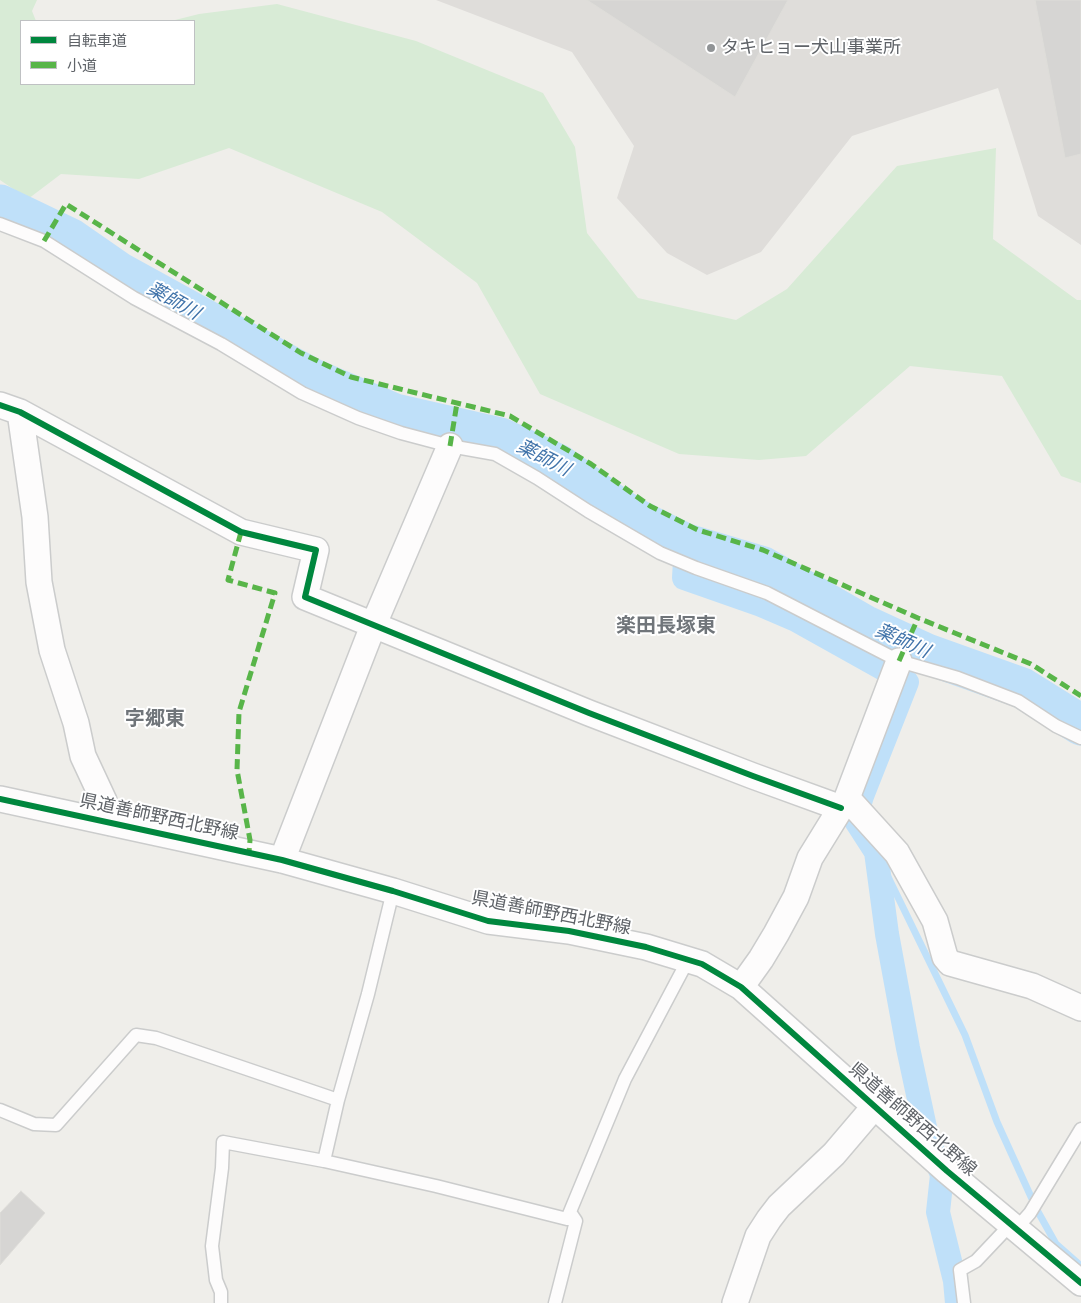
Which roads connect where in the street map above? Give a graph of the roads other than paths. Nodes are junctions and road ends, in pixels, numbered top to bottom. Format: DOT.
graph roads {
  1 [pos="0,224"];
  2 [pos="10,409"];
  3 [pos="450,446"];
  4 [pos="372,626"];
  5 [pos="899,660"];
  6 [pos="1081,738"];
  7 [pos="0,799"];
  8 [pos="850,806"];
  9 [pos="111,823"];
  10 [pos="282,860"];
  11 [pos="393,891"];
  12 [pos="688,960"];
  13 [pos="741,986"];
  14 [pos="1081,1008"];
  15 [pos="338,1100"];
  16 [pos="874,1107"];
  17 [pos="0,1110"];
  18 [pos="1081,1129"];
  19 [pos="324,1161"];
  20 [pos="570,1212"];
  21 [pos="1014,1227"];
  22 [pos="1081,1282"];
  23 [pos="221,1303"];
  24 [pos="555,1303"];
  25 [pos="735,1303"];
  26 [pos="964,1303"];
  1 -- 3 [label="lane"];
  2 -- 4 [label="street"];
  2 -- 9 [label="street"];
  3 -- 4 [label="street"];
  3 -- 5 [label="lane"];
  4 -- 8 [label="street"];
  4 -- 10 [label="street"];
  5 -- 6 [label="lane"];
  5 -- 8 [label="street"];
  7 -- 9 [label="street, 県道善師野西北野線"];
  8 -- 13 [label="street"];
  8 -- 14 [label="street"];
  9 -- 10 [label="street, 県道善師野西北野線"];
  10 -- 11 [label="street, 県道善師野西北野線"];
  11 -- 12 [label="street, 県道善師野西北野線"];
  11 -- 15 [label="lane"];
  12 -- 13 [label="street, 県道善師野西北野線"];
  12 -- 20 [label="lane"];
  13 -- 16 [label="street, 県道善師野西北野線"];
  15 -- 17 [label="lane"];
  15 -- 19 [label="lane"];
  16 -- 21 [label="street, 県道善師野西北野線"];
  16 -- 25 [label="street"];
  18 -- 21 [label="lane"];
  19 -- 20 [label="lane"];
  19 -- 23 [label="lane"];
  20 -- 24 [label="lane"];
  21 -- 22 [label="street, 県道善師野西北野線"];
  21 -- 26 [label="lane"];
}
